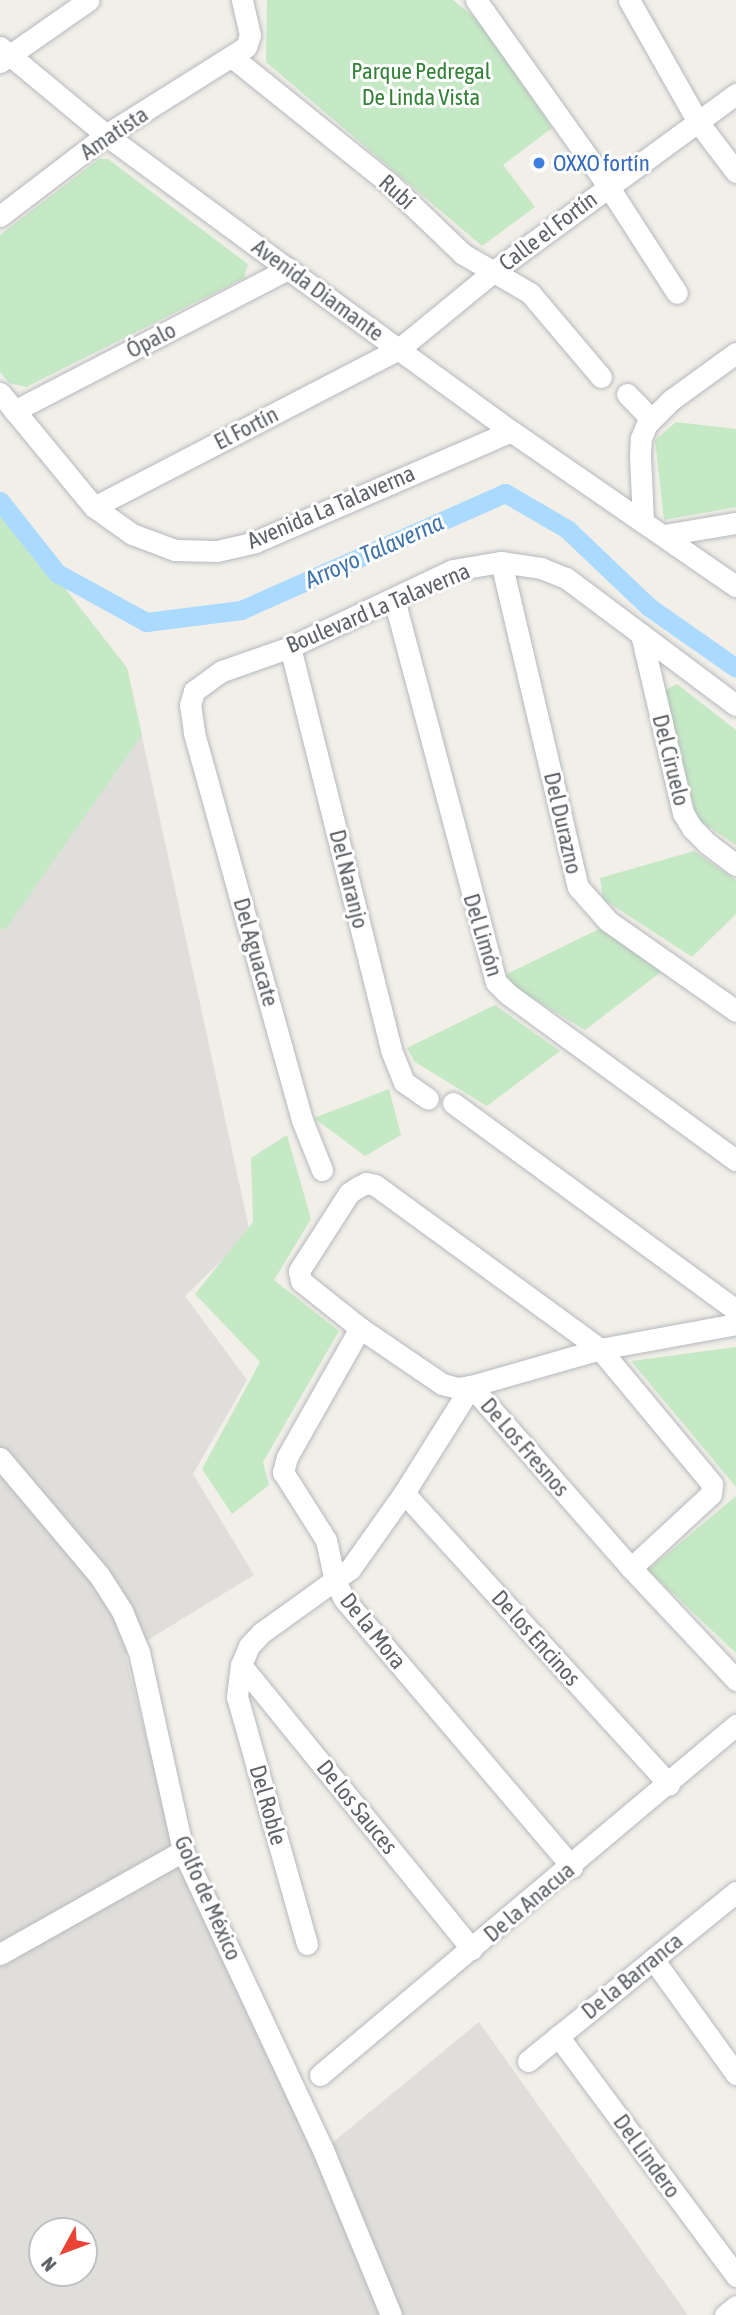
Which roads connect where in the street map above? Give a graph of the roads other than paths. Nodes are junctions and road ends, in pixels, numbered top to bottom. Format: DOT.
graph roads {
  1 [pos="89,0"];
  2 [pos="242,0"];
  3 [pos="476,0"];
  4 [pos="629,0"];
  5 [pos="3,55"];
  6 [pos="232,57"];
  7 [pos="736,94"];
  8 [pos="698,122"];
  9 [pos="106,135"];
  10 [pos="736,172"];
  11 [pos="608,186"];
  12 [pos="0,216"];
  13 [pos="288,269"];
  14 [pos="495,271"];
  15 [pos="677,293"];
  16 [pos="399,349"];
  17 [pos="733,358"];
  18 [pos="601,377"];
  19 [pos="0,393"];
  20 [pos="626,394"];
  21 [pos="14,411"];
  22 [pos="651,419"];
  23 [pos="510,431"];
  24 [pos="94,507"];
  25 [pos="643,522"];
  26 [pos="736,523"];
  27 [pos="664,535"];
  28 [pos="501,562"];
  29 [pos="736,586"];
  30 [pos="394,599"];
  31 [pos="641,634"];
  32 [pos="290,647"];
  33 [pos="736,705"];
  34 [pos="194,732"];
  35 [pos="736,865"];
  36 [pos="736,1011"];
  37 [pos="428,1099"];
  38 [pos="453,1103"];
  39 [pos="736,1160"];
  40 [pos="322,1171"];
  41 [pos="736,1310"];
  42 [pos="736,1325"];
  43 [pos="360,1328"];
  44 [pos="600,1349"];
  45 [pos="471,1386"];
  46 [pos="0,1458"];
  47 [pos="404,1493"];
  48 [pos="631,1568"];
  49 [pos="335,1581"];
  50 [pos="241,1665"];
  51 [pos="736,1681"];
  52 [pos="736,1725"];
  53 [pos="669,1784"];
  54 [pos="183,1851"];
  55 [pos="572,1867"];
  56 [pos="736,1892"];
  57 [pos="307,1944"];
  58 [pos="472,1949"];
  59 [pos="0,1954"];
  60 [pos="653,1959"];
  61 [pos="558,2036"];
  62 [pos="528,2061"];
  63 [pos="736,2074"];
  64 [pos="320,2075"];
  65 [pos="736,2276"];
  66 [pos="736,2306"];
  67 [pos="391,2315"];
  68 [pos="725,2315"];
  1 -- 5 [label="street"];
  2 -- 6 [label="street"];
  3 -- 11 [label="street"];
  4 -- 8 [label="street"];
  5 -- 9 [label="street, Avenida Diamante"];
  6 -- 9 [label="street, Amatista"];
  6 -- 14 [label="street, Rubí"];
  7 -- 8 [label="street, Calle el Fortín"];
  8 -- 10 [label="street"];
  8 -- 11 [label="street, Calle el Fortín"];
  9 -- 12 [label="street, Amatista"];
  9 -- 13 [label="street, Avenida Diamante"];
  11 -- 14 [label="street, Calle el Fortín"];
  11 -- 15 [label="street"];
  13 -- 16 [label="street, Avenida Diamante"];
  13 -- 21 [label="street, Ópalo"];
  14 -- 16 [label="street, Calle el Fortín"];
  14 -- 18 [label="street, Rubí"];
  16 -- 23 [label="street, Avenida Diamante"];
  16 -- 24 [label="street, El Fortín"];
  17 -- 22 [label="street"];
  19 -- 21 [label="street, Avenida La Talaverna"];
  20 -- 22 [label="street"];
  21 -- 24 [label="street, Avenida La Talaverna"];
  22 -- 25 [label="street"];
  23 -- 24 [label="street, Avenida La Talaverna"];
  23 -- 25 [label="street, Avenida Diamante"];
  25 -- 27 [label="street"];
  26 -- 27 [label="street"];
  27 -- 29 [label="street"];
  28 -- 30 [label="street, Boulevard La Talaverna"];
  28 -- 31 [label="street, Boulevard La Talaverna"];
  28 -- 36 [label="street, Del Durazno"];
  30 -- 32 [label="street, Boulevard La Talaverna"];
  30 -- 39 [label="street, Del Limón"];
  31 -- 33 [label="street, Boulevard La Talaverna"];
  31 -- 35 [label="street, Del Ciruelo"];
  32 -- 34 [label="street, Boulevard La Talaverna"];
  32 -- 37 [label="street, Del Naranjo"];
  34 -- 40 [label="street, Del Aguacate"];
  38 -- 41 [label="street"];
  42 -- 44 [label="street"];
  43 -- 44 [label="street, De Los Fresnos"];
  43 -- 45 [label="street, De Los Fresnos"];
  43 -- 49 [label="street, De la Mora"];
  44 -- 45 [label="street"];
  44 -- 48 [label="street"];
  45 -- 47 [label="street"];
  45 -- 48 [label="street, De Los Fresnos"];
  46 -- 54 [label="street, Golfo de México"];
  47 -- 49 [label="street"];
  47 -- 53 [label="street, De los Encinos"];
  48 -- 51 [label="street, De Los Fresnos"];
  49 -- 50 [label="street"];
  49 -- 55 [label="street, De la Mora"];
  50 -- 57 [label="street, Del Roble"];
  50 -- 58 [label="street, De los Sauces"];
  52 -- 53 [label="street, De la Anacua"];
  53 -- 55 [label="street, De la Anacua"];
  54 -- 59 [label="street"];
  54 -- 67 [label="street, Golfo de México"];
  55 -- 58 [label="street, De la Anacua"];
  56 -- 60 [label="street, De la Barranca"];
  58 -- 64 [label="street, De la Anacua"];
  60 -- 61 [label="street, De la Barranca"];
  60 -- 63 [label="street"];
  61 -- 62 [label="street, De la Barranca"];
  61 -- 65 [label="street, Del Lindero"];
  66 -- 68 [label="street"];
}
